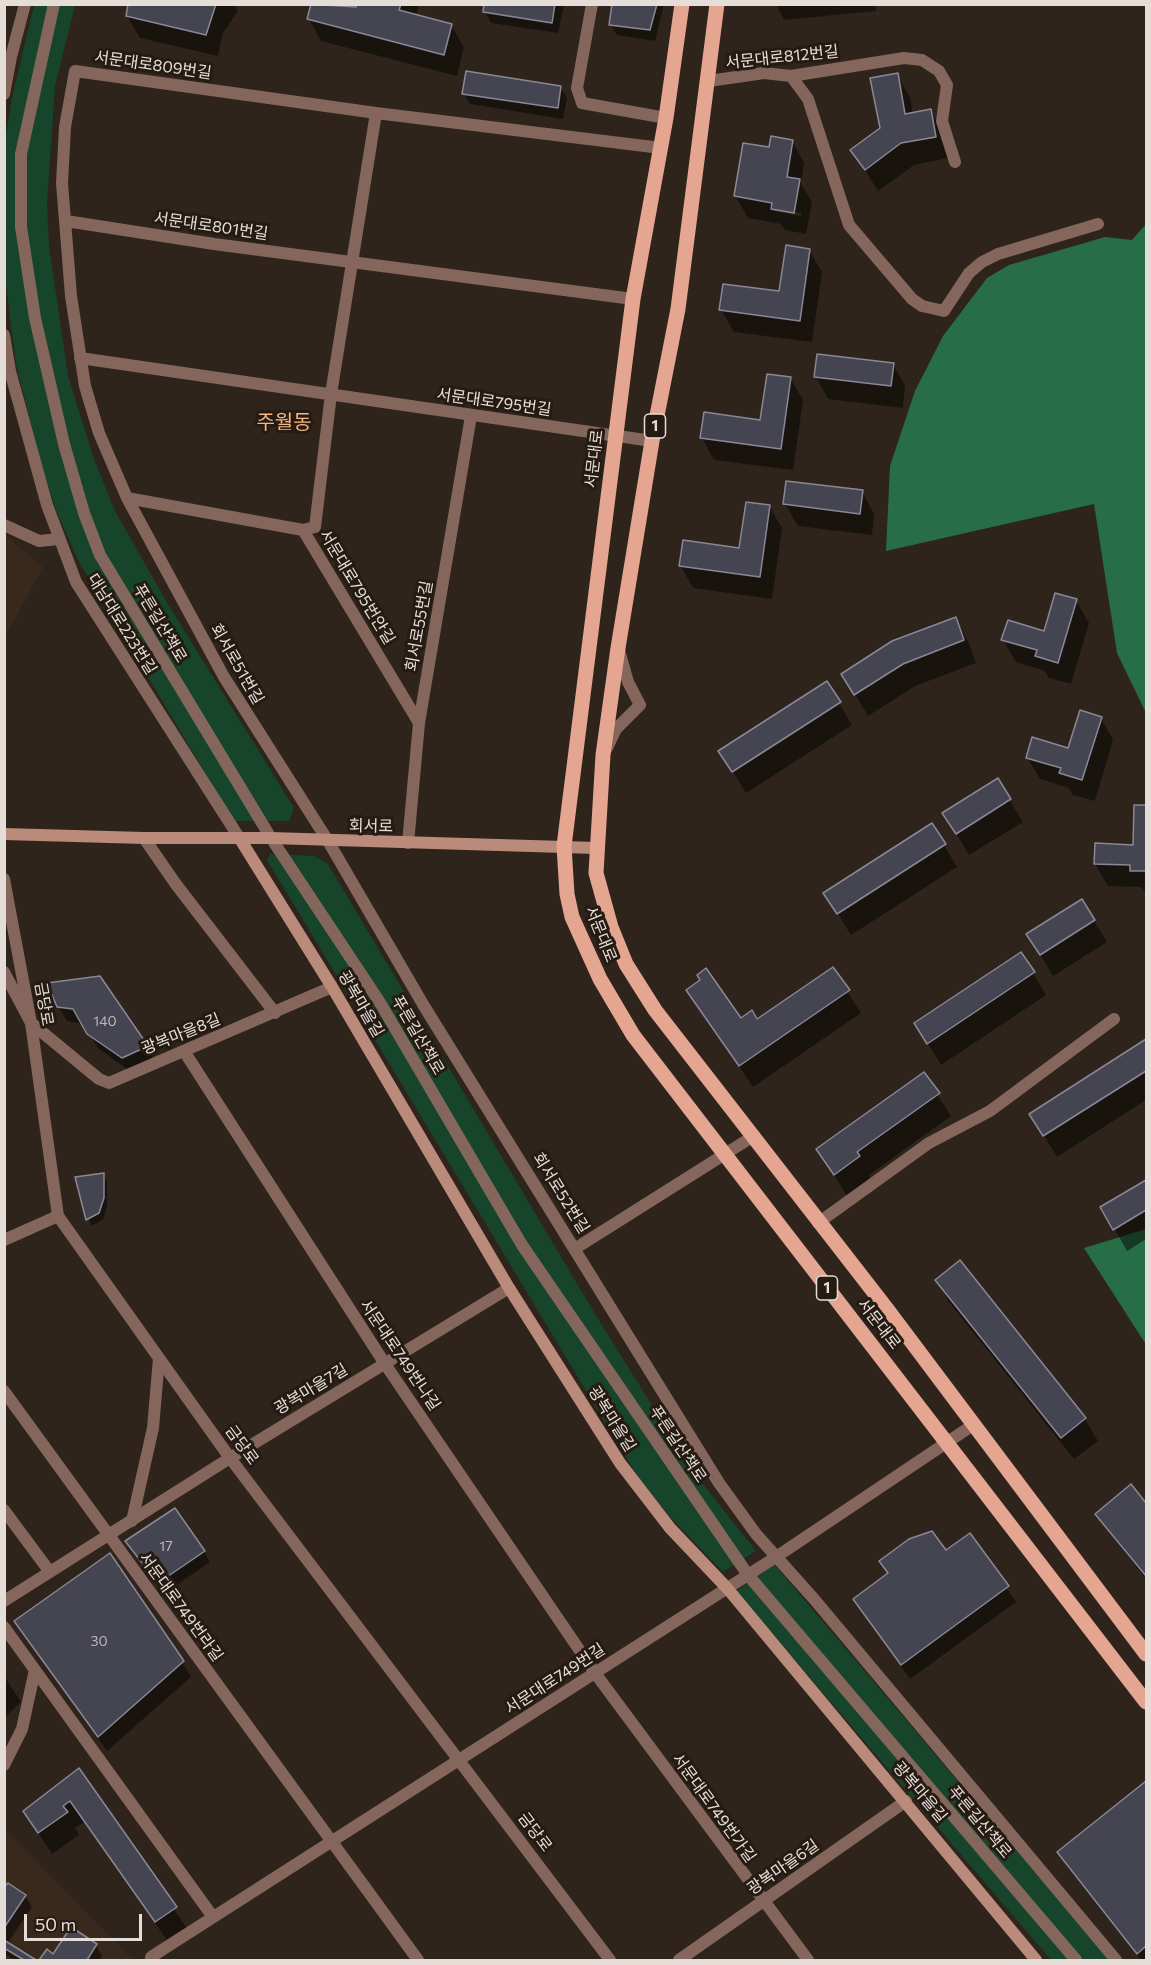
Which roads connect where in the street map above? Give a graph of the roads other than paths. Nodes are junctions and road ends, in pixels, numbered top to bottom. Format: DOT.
graph roads {
  1 [pos="25,4"];
  2 [pos="54,4"];
  3 [pos="592,4"];
  4 [pos="682,4"];
  5 [pos="717,4"];
  6 [pos="791,76"];
  7 [pos="709,81"];
  8 [pos="5,93"];
  9 [pos="376,113"];
  10 [pos="666,118"];
  11 [pos="661,148"];
  12 [pos="955,162"];
  13 [pos="66,221"];
  14 [pos="1098,224"];
  15 [pos="352,261"];
  16 [pos="633,299"];
  17 [pos="4,335"];
  18 [pos="80,358"];
  19 [pos="331,394"];
  20 [pos="471,416"];
  21 [pos="615,435"];
  22 [pos="652,441"];
  23 [pos="127,498"];
  24 [pos="4,525"];
  25 [pos="303,530"];
  26 [pos="59,538"];
  27 [pos="618,648"];
  28 [pos="419,723"];
  29 [pos="603,755"];
  30 [pos="4,834"];
  31 [pos="144,838"];
  32 [pos="270,838"];
  33 [pos="240,839"];
  34 [pos="328,841"];
  35 [pos="408,843"];
  36 [pos="564,846"];
  37 [pos="596,848"];
  38 [pos="4,879"];
  39 [pos="4,972"];
  40 [pos="332,987"];
  41 [pos="275,1013"];
  42 [pos="1114,1019"];
  43 [pos="31,1023"];
  44 [pos="184,1051"];
  45 [pos="752,1137"];
  46 [pos="724,1154"];
  47 [pos="58,1216"];
  48 [pos="818,1223"];
  49 [pos="4,1240"];
  50 [pos="576,1248"];
  51 [pos="509,1288"];
  52 [pos="159,1358"];
  53 [pos="385,1364"];
  54 [pos="4,1391"];
  55 [pos="973,1425"];
  56 [pos="948,1442"];
  57 [pos="230,1458"];
  58 [pos="4,1510"];
  59 [pos="132,1521"];
  60 [pos="108,1536"];
  61 [pos="776,1557"];
  62 [pos="50,1572"];
  63 [pos="748,1575"];
  64 [pos="727,1588"];
  65 [pos="4,1601"];
  66 [pos="4,1627"];
  67 [pos="1146,1654"];
  68 [pos="35,1670"];
  69 [pos="595,1673"];
  70 [pos="1146,1702"];
  71 [pos="460,1759"];
  72 [pos="4,1765"];
  73 [pos="906,1801"];
  74 [pos="333,1841"];
  75 [pos="764,1900"];
  76 [pos="213,1917"];
  77 [pos="151,1959"];
  78 [pos="418,1960"];
  79 [pos="610,1960"];
  80 [pos="679,1960"];
  81 [pos="808,1960"];
  82 [pos="1036,1960"];
  83 [pos="1076,1960"];
  84 [pos="1116,1960"];
  1 -- 8 [label="street"];
  2 -- 32 [label="street, 푸른길산책로"];
  3 -- 10 [label="street"];
  4 -- 10 [label="main road, 서문대로 / 1"];
  5 -- 7 [label="main road, 서문대로 / 1"];
  6 -- 7 [label="street, 서문대로812번길"];
  6 -- 12 [label="street, 서문대로812번길"];
  6 -- 14 [label="street"];
  7 -- 22 [label="main road, 서문대로 / 1"];
  9 -- 11 [label="street, 서문대로809번길"];
  9 -- 13 [label="street, 서문대로809번길"];
  9 -- 15 [label="street"];
  10 -- 11 [label="main road, 서문대로 / 1"];
  11 -- 16 [label="main road, 서문대로 / 1"];
  13 -- 15 [label="street, 서문대로801번길"];
  13 -- 18 [label="street, 회서로51번길"];
  15 -- 16 [label="street, 서문대로801번길"];
  15 -- 19 [label="street"];
  16 -- 21 [label="main road, 서문대로 / 1"];
  17 -- 26 [label="street, 대남대로223번길"];
  18 -- 19 [label="street, 서문대로795번길"];
  18 -- 23 [label="street, 회서로51번길"];
  19 -- 20 [label="street, 서문대로795번길"];
  19 -- 25 [label="street, 서문대로795번안길"];
  20 -- 21 [label="street, 서문대로795번길"];
  20 -- 28 [label="street, 회서로55번길"];
  21 -- 22 [label="street, 서문대로795번길"];
  21 -- 36 [label="main road, 서문대로 / 1"];
  22 -- 27 [label="main road, 서문대로 / 1"];
  23 -- 25 [label="street, 서문대로795번안길"];
  23 -- 34 [label="street, 회서로51번길"];
  24 -- 26 [label="street"];
  25 -- 28 [label="street, 서문대로795번안길"];
  26 -- 33 [label="street, 대남대로223번길"];
  27 -- 29 [label="main road, 서문대로 / 1"];
  27 -- 29 [label="street"];
  28 -- 35 [label="street, 회서로55번길"];
  29 -- 37 [label="main road, 서문대로 / 1"];
  30 -- 31 [label="street, 회서로"];
  31 -- 33 [label="street, 회서로"];
  31 -- 41 [label="street"];
  32 -- 33 [label="street, 회서로"];
  32 -- 34 [label="street, 회서로"];
  32 -- 63 [label="street, 푸른길산책로"];
  33 -- 40 [label="street, 광복마을길"];
  34 -- 35 [label="street, 회서로"];
  34 -- 50 [label="street, 회서로52번길"];
  35 -- 36 [label="street, 회서로"];
  36 -- 37 [label="street, 회서로"];
  36 -- 46 [label="main road, 서문대로 / 1"];
  37 -- 45 [label="main road, 서문대로 / 1"];
  38 -- 43 [label="street, 금당로"];
  39 -- 43 [label="street"];
  40 -- 41 [label="street, 광복마을8길"];
  40 -- 51 [label="street, 광복마을길"];
  41 -- 44 [label="street, 광복마을8길"];
  42 -- 48 [label="street"];
  43 -- 44 [label="street, 광복마을8길"];
  43 -- 47 [label="street, 금당로"];
  44 -- 53 [label="street, 서문대로749번나길"];
  45 -- 46 [label="street"];
  45 -- 48 [label="main road, 서문대로 / 1"];
  46 -- 50 [label="street"];
  46 -- 56 [label="main road, 서문대로 / 1"];
  47 -- 49 [label="street"];
  47 -- 52 [label="street, 금당로"];
  48 -- 55 [label="main road, 서문대로 / 1"];
  50 -- 61 [label="street, 회서로52번길"];
  51 -- 53 [label="street, 광복마을7길"];
  51 -- 64 [label="street, 광복마을길"];
  52 -- 57 [label="street, 금당로"];
  52 -- 59 [label="street"];
  53 -- 57 [label="street, 광복마을7길"];
  53 -- 69 [label="street, 서문대로749번나길"];
  54 -- 60 [label="street, 서문대로749번라길"];
  55 -- 56 [label="street, 서문대로749번길"];
  55 -- 67 [label="main road, 서문대로 / 1"];
  56 -- 61 [label="street, 서문대로749번길"];
  56 -- 70 [label="main road, 서문대로 / 1"];
  57 -- 59 [label="street, 광복마을7길"];
  57 -- 71 [label="street, 금당로"];
  58 -- 62 [label="street"];
  59 -- 60 [label="street, 광복마을7길"];
  60 -- 62 [label="street, 광복마을7길"];
  60 -- 74 [label="street, 서문대로749번라길"];
  61 -- 63 [label="street, 서문대로749번길"];
  61 -- 84 [label="street, 회서로52번길"];
  62 -- 65 [label="street, 광복마을7길"];
  63 -- 64 [label="street, 서문대로749번길"];
  63 -- 83 [label="street, 푸른길산책로"];
  64 -- 69 [label="street, 서문대로749번길"];
  64 -- 73 [label="street, 광복마을길"];
  66 -- 68 [label="street"];
  68 -- 72 [label="street"];
  68 -- 76 [label="street"];
  69 -- 71 [label="street, 서문대로749번길"];
  69 -- 75 [label="street, 서문대로749번가길"];
  71 -- 74 [label="street, 서문대로749번길"];
  71 -- 79 [label="street, 금당로"];
  73 -- 75 [label="street, 광복마을6길"];
  73 -- 82 [label="street, 광복마을길"];
  74 -- 76 [label="street, 서문대로749번길"];
  74 -- 78 [label="street, 서문대로749번라길"];
  75 -- 80 [label="street, 광복마을6길"];
  75 -- 81 [label="street, 서문대로749번가길"];
  76 -- 77 [label="street, 서문대로749번길"];
}
